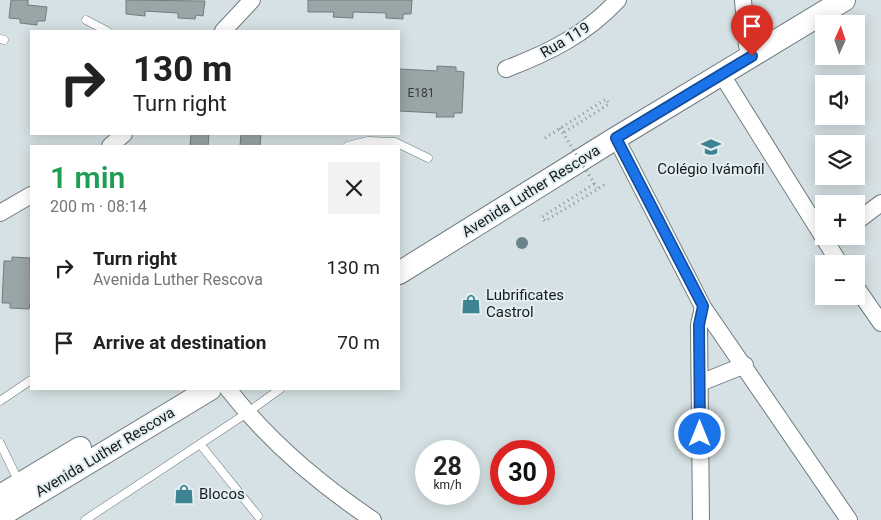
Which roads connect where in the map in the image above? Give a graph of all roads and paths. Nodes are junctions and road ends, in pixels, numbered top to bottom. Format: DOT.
graph roads {
  1 [pos="252,0"];
  2 [pos="618,0"];
  3 [pos="743,0"];
  4 [pos="821,0"];
  5 [pos="844,0"];
  6 [pos="86,20"];
  7 [pos="105,30"];
  8 [pos="224,30"];
  9 [pos="747,46"];
  10 [pos="506,69"];
  11 [pos="722,75"];
  12 [pos="560,128"];
  13 [pos="563,133"];
  14 [pos="123,135"];
  15 [pos="545,138"];
  16 [pos="616,138"];
  17 [pos="111,145"];
  18 [pos="351,145"];
  19 [pos="428,158"];
  20 [pos="594,184"];
  21 [pos="606,184"];
  22 [pos="597,188"];
  23 [pos="30,195"];
  24 [pos="881,203"];
  25 [pos="0,213"];
  26 [pos="815,214"];
  27 [pos="865,215"];
  28 [pos="400,256"];
  29 [pos="400,272"];
  30 [pos="865,300"];
  31 [pos="703,306"];
  32 [pos="881,323"];
  33 [pos="745,365"];
  34 [pos="30,381"];
  35 [pos="700,383"];
  36 [pos="177,390"];
  37 [pos="208,390"];
  38 [pos="229,390"];
  39 [pos="279,390"];
  40 [pos="0,401"];
  41 [pos="247,413"];
  42 [pos="0,444"];
  43 [pos="200,444"];
  44 [pos="20,484"];
  45 [pos="0,496"];
  46 [pos="0,516"];
  47 [pos="258,516"];
  48 [pos="84,520"];
  49 [pos="374,520"];
  50 [pos="701,520"];
  51 [pos="849,520"];
  1 -- 8 [label="street"];
  2 -- 10 [label="street, Rua 119"];
  3 -- 9 [label="street"];
  4 -- 9 [label="main road, Avenida Luther Rescova"];
  5 -- 11 [label="main road, Avenida Luther Rescova"];
  6 -- 7 [label="lane"];
  9 -- 28 [label="main road, Avenida Luther Rescova"];
  11 -- 16 [label="main road, Avenida Luther Rescova"];
  11 -- 26 [label="street"];
  12 -- 13 [label="path, bridge"];
  13 -- 15 [label="path"];
  13 -- 20 [label="path, bridge"];
  14 -- 17 [label="street"];
  16 -- 29 [label="main road, Avenida Luther Rescova"];
  16 -- 31 [label="street"];
  18 -- 19 [label="lane"];
  20 -- 21 [label="path"];
  20 -- 22 [label="path, bridge"];
  23 -- 25 [label="street"];
  24 -- 27 [label="street"];
  30 -- 32 [label="street"];
  31 -- 33 [label="street"];
  31 -- 35 [label="street"];
  33 -- 35 [label="street"];
  33 -- 51 [label="street"];
  34 -- 40 [label="lane"];
  35 -- 50 [label="street"];
  36 -- 44 [label="main road, Avenida Luther Rescova"];
  37 -- 46 [label="main road, Avenida Luther Rescova"];
  38 -- 41 [label="street"];
  39 -- 41 [label="lane"];
  41 -- 43 [label="lane"];
  41 -- 49 [label="street"];
  42 -- 44 [label="lane"];
  43 -- 47 [label="lane"];
  43 -- 48 [label="lane"];
  44 -- 45 [label="main road, Avenida Luther Rescova"];
}
